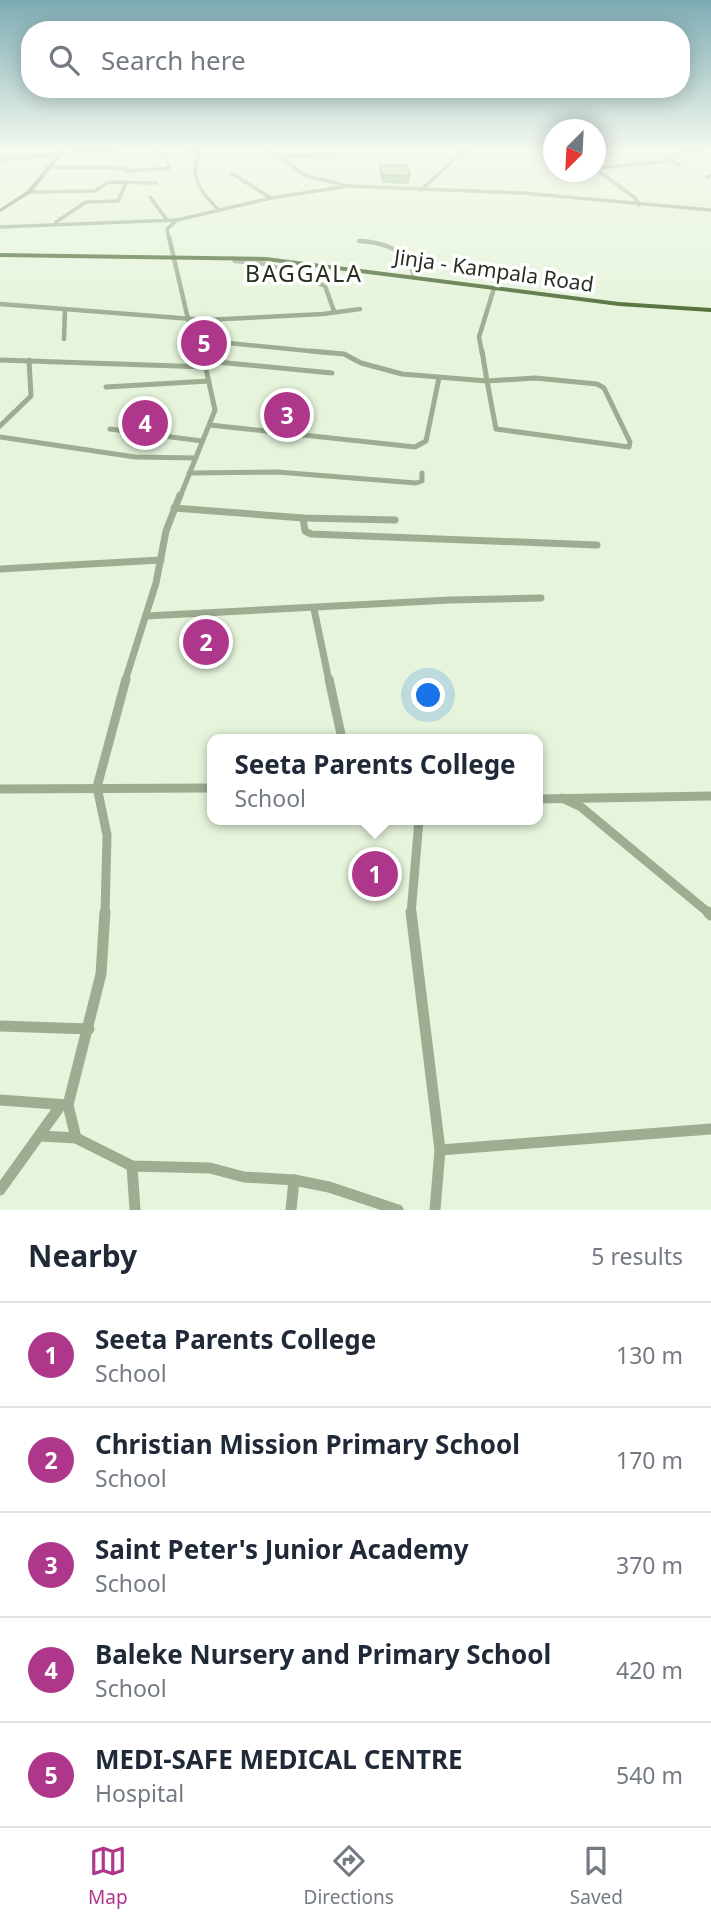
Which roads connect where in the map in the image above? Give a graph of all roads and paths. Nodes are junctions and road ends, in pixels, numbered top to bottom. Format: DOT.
graph roads {
  1 [pos="81,205"];
  2 [pos="156,205"];
  3 [pos="214,205"];
  4 [pos="239,205"];
  5 [pos="645,205"];
  6 [pos="219,210"];
  7 [pos="700,210"];
  8 [pos="711,210"];
  9 [pos="711,215"];
  10 [pos="167,220"];
  11 [pos="177,220"];
  12 [pos="56,223"];
  13 [pos="0,227"];
  14 [pos="359,241"];
  15 [pos="0,256"];
  16 [pos="174,256"];
  17 [pos="233,258"];
  18 [pos="414,277"];
  19 [pos="494,288"];
  20 [pos="0,304"];
  21 [pos="65,309"];
  22 [pos="360,309"];
  23 [pos="711,310"];
  24 [pos="334,311"];
  25 [pos="188,319"];
  26 [pos="64,339"];
  27 [pos="198,340"];
  28 [pos="0,360"];
  29 [pos="29,360"];
  30 [pos="207,364"];
  31 [pos="332,373"];
  32 [pos="439,378"];
  33 [pos="209,381"];
  34 [pos="488,381"];
  35 [pos="106,387"];
  36 [pos="303,412"];
  37 [pos="210,425"];
  38 [pos="0,426"];
  39 [pos="110,429"];
  40 [pos="288,434"];
  41 [pos="0,438"];
  42 [pos="202,441"];
  43 [pos="195,458"];
  44 [pos="189,473"];
  45 [pos="422,473"];
  46 [pos="174,508"];
  47 [pos="303,518"];
  48 [pos="395,520"];
  49 [pos="597,545"];
  50 [pos="161,560"];
  51 [pos="0,569"];
  52 [pos="541,598"];
  53 [pos="314,609"];
  54 [pos="146,616"];
  55 [pos="341,734"];
  56 [pos="97,788"];
  57 [pos="207,788"];
  58 [pos="0,789"];
  59 [pos="711,796"];
  60 [pos="562,798"];
  61 [pos="543,799"];
  62 [pos="418,825"];
  63 [pos="711,915"];
  64 [pos="0,1026"];
  65 [pos="89,1029"];
  66 [pos="0,1100"];
  67 [pos="68,1105"];
  68 [pos="711,1129"];
  69 [pos="41,1136"];
  70 [pos="76,1139"];
  71 [pos="440,1150"];
  72 [pos="132,1166"];
  73 [pos="294,1180"];
  74 [pos="0,1190"];
  75 [pos="135,1210"];
  76 [pos="291,1210"];
  77 [pos="398,1210"];
  78 [pos="436,1210"];
  1 -- 12 [label="street"];
  2 -- 10 [label="street"];
  3 -- 6 [label="street"];
  4 -- 6 [label="street"];
  5 -- 7 [label="street"];
  6 -- 11 [label="street"];
  7 -- 8 [label="street"];
  7 -- 9 [label="street"];
  10 -- 11 [label="street"];
  10 -- 12 [label="street"];
  11 -- 16 [label="street"];
  12 -- 13 [label="street"];
  14 -- 18 [label="street"];
  15 -- 16 [label="highway, Jinja - Kampala Road"];
  16 -- 17 [label="highway, Jinja - Kampala Road"];
  16 -- 25 [label="street"];
  17 -- 18 [label="highway, Jinja - Kampala Road"];
  17 -- 24 [label="street"];
  18 -- 19 [label="highway, Jinja - Kampala Road"];
  19 -- 23 [label="highway, Jinja - Kampala Road"];
  19 -- 34 [label="street"];
  20 -- 21 [label="street"];
  21 -- 25 [label="street"];
  21 -- 26 [label="street"];
  22 -- 24 [label="street"];
  24 -- 25 [label="street"];
  25 -- 27 [label="street"];
  27 -- 30 [label="street"];
  27 -- 32 [label="street"];
  28 -- 29 [label="street"];
  29 -- 30 [label="street"];
  29 -- 38 [label="street"];
  30 -- 31 [label="street"];
  30 -- 33 [label="street"];
  32 -- 34 [label="street"];
  32 -- 40 [label="street"];
  33 -- 35 [label="street"];
  33 -- 37 [label="street"];
  34 -- 34 [label="street"];
  36 -- 40 [label="street"];
  37 -- 40 [label="street"];
  37 -- 42 [label="street"];
  39 -- 42 [label="street"];
  41 -- 43 [label="street"];
  42 -- 43 [label="street"];
  43 -- 44 [label="street"];
  44 -- 45 [label="street"];
  44 -- 46 [label="street"];
  46 -- 47 [label="street"];
  46 -- 50 [label="street"];
  47 -- 48 [label="street"];
  47 -- 49 [label="street"];
  50 -- 51 [label="street"];
  50 -- 54 [label="street"];
  52 -- 53 [label="street"];
  53 -- 54 [label="street"];
  53 -- 55 [label="street"];
  54 -- 56 [label="street"];
  56 -- 57 [label="street"];
  56 -- 58 [label="street"];
  56 -- 65 [label="street"];
  59 -- 60 [label="street"];
  60 -- 61 [label="street"];
  60 -- 63 [label="street"];
  62 -- 71 [label="street"];
  64 -- 65 [label="street"];
  65 -- 67 [label="street"];
  66 -- 67 [label="street"];
  67 -- 69 [label="street"];
  67 -- 70 [label="street"];
  68 -- 71 [label="street"];
  69 -- 70 [label="street"];
  69 -- 74 [label="street"];
  70 -- 72 [label="street"];
  71 -- 78 [label="street"];
  72 -- 73 [label="street"];
  72 -- 75 [label="street"];
  73 -- 76 [label="street"];
  73 -- 77 [label="street"];
}
